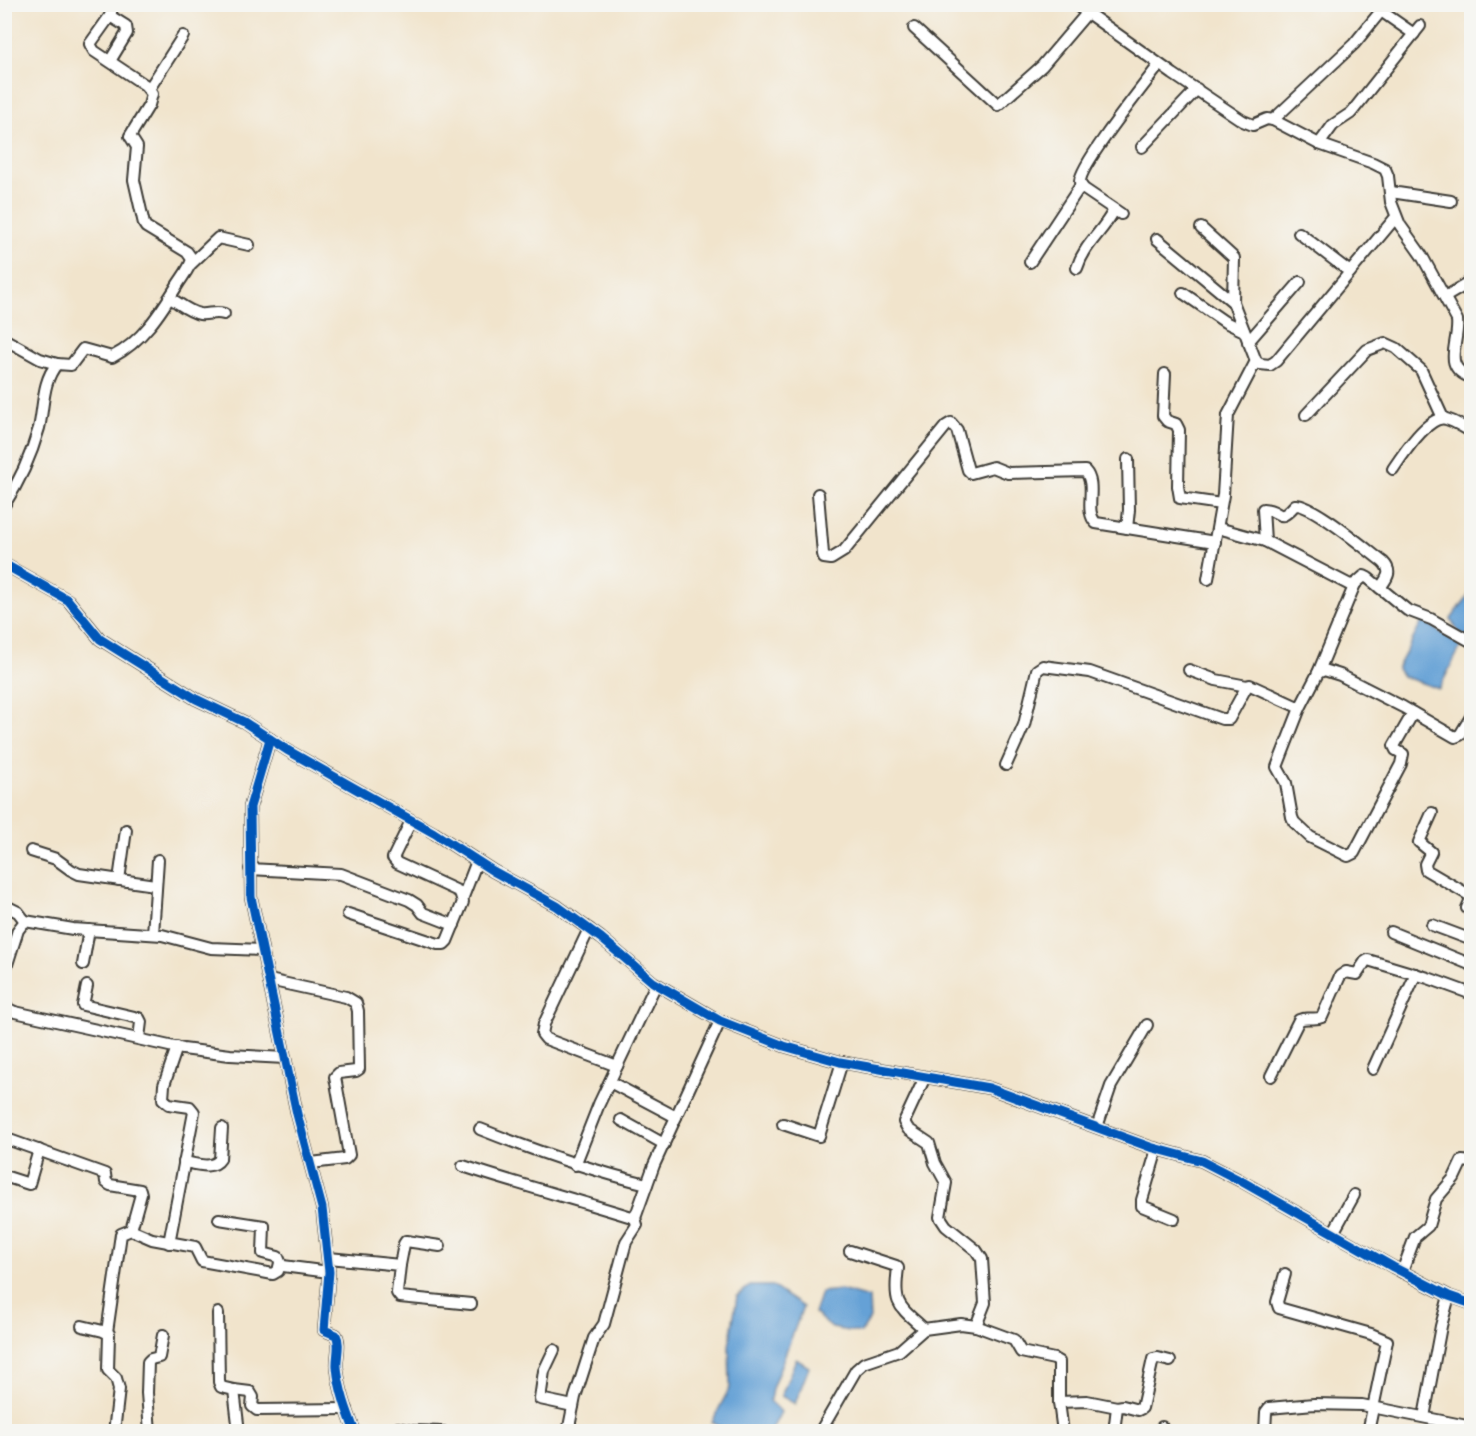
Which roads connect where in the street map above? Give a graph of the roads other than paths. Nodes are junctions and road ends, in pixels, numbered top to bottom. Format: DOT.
graph roads {
  1 [pos="113,4"];
  2 [pos="1075,4"];
  3 [pos="1379,8"];
  4 [pos="1088,12"];
  5 [pos="110,16"];
  6 [pos="914,28"];
  7 [pos="183,36"];
  8 [pos="110,61"];
  9 [pos="1159,64"];
  10 [pos="149,89"];
  11 [pos="1197,89"];
  12 [pos="1274,120"];
  13 [pos="1319,144"];
  14 [pos="1142,147"];
  15 [pos="1081,185"];
  16 [pos="1391,192"];
  17 [pos="1450,201"];
  18 [pos="1396,217"];
  19 [pos="1201,228"];
  20 [pos="1299,233"];
  21 [pos="1157,239"];
  22 [pos="249,245"];
  23 [pos="1030,262"];
  24 [pos="191,264"];
  25 [pos="1077,268"];
  26 [pos="1350,272"];
  27 [pos="1472,276"];
  28 [pos="1300,282"];
  29 [pos="1183,293"];
  30 [pos="1445,297"];
  31 [pos="170,298"];
  32 [pos="1233,302"];
  33 [pos="224,314"];
  34 [pos="1244,331"];
  35 [pos="4,339"];
  36 [pos="1248,342"];
  37 [pos="1256,361"];
  38 [pos="57,364"];
  39 [pos="1165,374"];
  40 [pos="1472,378"];
  41 [pos="1306,415"];
  42 [pos="1443,418"];
  43 [pos="1472,432"];
  44 [pos="1128,459"];
  45 [pos="1393,469"];
  46 [pos="818,494"];
  47 [pos="1221,504"];
  48 [pos="4,505"];
  49 [pos="1127,528"];
  50 [pos="1218,528"];
  51 [pos="1265,541"];
  52 [pos="1215,542"];
  53 [pos="4,564"];
  54 [pos="1208,579"];
  55 [pos="1354,584"];
  56 [pos="1380,588"];
  57 [pos="1472,642"];
  58 [pos="1189,670"];
  59 [pos="1318,673"];
  60 [pos="1246,686"];
  61 [pos="1300,708"];
  62 [pos="1413,713"];
  63 [pos="1472,715"];
  64 [pos="270,739"];
  65 [pos="1006,765"];
  66 [pos="1432,813"];
  67 [pos="411,821"];
  68 [pos="126,830"];
  69 [pos="31,851"];
  70 [pos="158,860"];
  71 [pos="477,861"];
  72 [pos="250,869"];
  73 [pos="119,880"];
  74 [pos="155,885"];
  75 [pos="463,897"];
  76 [pos="4,905"];
  77 [pos="1472,913"];
  78 [pos="348,914"];
  79 [pos="25,921"];
  80 [pos="454,925"];
  81 [pos="1432,925"];
  82 [pos="589,929"];
  83 [pos="89,930"];
  84 [pos="1391,932"];
  85 [pos="153,934"];
  86 [pos="1471,940"];
  87 [pos="262,950"];
  88 [pos="8,952"];
  89 [pos="82,964"];
  90 [pos="1472,965"];
  91 [pos="4,974"];
  92 [pos="1416,974"];
  93 [pos="269,980"];
  94 [pos="656,984"];
  95 [pos="87,987"];
  96 [pos="1472,994"];
  97 [pos="4,1007"];
  98 [pos="720,1021"];
  99 [pos="1147,1025"];
  100 [pos="139,1038"];
  101 [pos="177,1047"];
  102 [pos="285,1058"];
  103 [pos="842,1062"];
  104 [pos="617,1066"];
  105 [pos="1373,1069"];
  106 [pos="1271,1076"];
  107 [pos="925,1077"];
  108 [pos="610,1082"];
  109 [pos="676,1117"];
  110 [pos="621,1120"];
  111 [pos="783,1124"];
  112 [pos="1097,1127"];
  113 [pos="222,1128"];
  114 [pos="480,1129"];
  115 [pos="4,1138"];
  116 [pos="664,1144"];
  117 [pos="1157,1149"];
  118 [pos="39,1150"];
  119 [pos="184,1162"];
  120 [pos="1472,1162"];
  121 [pos="311,1163"];
  122 [pos="575,1165"];
  123 [pos="463,1166"];
  124 [pos="4,1176"];
  125 [pos="647,1184"];
  126 [pos="1354,1195"];
  127 [pos="634,1218"];
  128 [pos="219,1219"];
  129 [pos="1174,1219"];
  130 [pos="131,1230"];
  131 [pos="1333,1233"];
  132 [pos="169,1243"];
  133 [pos="440,1246"];
  134 [pos="850,1251"];
  135 [pos="329,1258"];
  136 [pos="280,1263"];
  137 [pos="400,1265"];
  138 [pos="329,1272"];
  139 [pos="1402,1272"];
  140 [pos="1285,1274"];
  141 [pos="1449,1296"];
  142 [pos="471,1304"];
  143 [pos="1472,1304"];
  144 [pos="218,1313"];
  145 [pos="82,1326"];
  146 [pos="976,1326"];
  147 [pos="924,1329"];
  148 [pos="107,1332"];
  149 [pos="163,1335"];
  150 [pos="554,1350"];
  151 [pos="1170,1361"];
  152 [pos="234,1390"];
  153 [pos="1059,1401"];
  154 [pos="573,1406"];
  155 [pos="1117,1407"];
  156 [pos="1374,1407"];
  157 [pos="347,1409"];
  158 [pos="1424,1417"];
  159 [pos="1472,1427"];
  160 [pos="114,1431"];
  161 [pos="150,1431"];
  162 [pos="239,1431"];
  163 [pos="355,1431"];
  164 [pos="393,1431"];
  165 [pos="443,1431"];
  166 [pos="568,1431"];
  167 [pos="820,1431"];
  168 [pos="1063,1431"];
  169 [pos="1114,1431"];
  170 [pos="1265,1431"];
  171 [pos="1368,1431"];
  1 -- 5 [label="street"];
  2 -- 4 [label="street"];
  3 -- 12 [label="street"];
  3 -- 13 [label="street"];
  4 -- 6 [label="street"];
  4 -- 9 [label="street"];
  5 -- 8 [label="street"];
  5 -- 8 [label="street"];
  7 -- 10 [label="street"];
  8 -- 10 [label="street"];
  9 -- 11 [label="street"];
  9 -- 15 [label="street"];
  10 -- 24 [label="street"];
  11 -- 12 [label="street"];
  11 -- 14 [label="street"];
  12 -- 13 [label="street"];
  13 -- 16 [label="street"];
  15 -- 23 [label="street"];
  15 -- 25 [label="street"];
  16 -- 17 [label="street"];
  16 -- 18 [label="street"];
  18 -- 26 [label="street"];
  18 -- 30 [label="street"];
  19 -- 32 [label="street"];
  20 -- 26 [label="street"];
  21 -- 32 [label="street"];
  22 -- 24 [label="street"];
  24 -- 31 [label="street"];
  26 -- 37 [label="street"];
  27 -- 30 [label="street"];
  28 -- 36 [label="street"];
  29 -- 34 [label="street"];
  30 -- 40 [label="street"];
  31 -- 33 [label="street"];
  31 -- 38 [label="street"];
  32 -- 34 [label="street"];
  34 -- 36 [label="street"];
  35 -- 38 [label="street"];
  36 -- 37 [label="street"];
  37 -- 47 [label="street"];
  38 -- 48 [label="street"];
  39 -- 47 [label="street"];
  41 -- 42 [label="street"];
  42 -- 43 [label="street"];
  42 -- 45 [label="street"];
  44 -- 49 [label="street"];
  46 -- 49 [label="street"];
  47 -- 50 [label="street"];
  49 -- 52 [label="street"];
  50 -- 51 [label="street"];
  50 -- 52 [label="street"];
  51 -- 55 [label="street"];
  51 -- 56 [label="street"];
  52 -- 54 [label="street"];
  53 -- 64 [label="street"];
  55 -- 56 [label="street"];
  55 -- 59 [label="street"];
  56 -- 57 [label="street"];
  58 -- 60 [label="street"];
  59 -- 61 [label="street"];
  59 -- 62 [label="street"];
  60 -- 61 [label="street"];
  60 -- 65 [label="street"];
  61 -- 62 [label="street"];
  62 -- 63 [label="street"];
  64 -- 67 [label="street"];
  64 -- 72 [label="street"];
  66 -- 77 [label="street"];
  67 -- 71 [label="street"];
  67 -- 75 [label="street"];
  68 -- 73 [label="street"];
  69 -- 73 [label="street"];
  70 -- 74 [label="street"];
  71 -- 75 [label="street"];
  71 -- 82 [label="street"];
  72 -- 80 [label="street"];
  72 -- 87 [label="street"];
  73 -- 74 [label="street"];
  74 -- 85 [label="street"];
  75 -- 80 [label="street"];
  76 -- 79 [label="street"];
  78 -- 80 [label="street"];
  79 -- 83 [label="street"];
  79 -- 88 [label="street"];
  81 -- 86 [label="street"];
  82 -- 94 [label="street"];
  82 -- 104 [label="street"];
  83 -- 85 [label="street"];
  83 -- 89 [label="street"];
  84 -- 90 [label="street"];
  85 -- 87 [label="street"];
  87 -- 93 [label="street"];
  88 -- 91 [label="street"];
  92 -- 96 [label="street"];
  92 -- 105 [label="street"];
  92 -- 106 [label="street"];
  93 -- 102 [label="street"];
  93 -- 121 [label="street"];
  94 -- 98 [label="street"];
  94 -- 104 [label="street"];
  95 -- 100 [label="street"];
  97 -- 100 [label="street"];
  98 -- 103 [label="street"];
  98 -- 109 [label="street"];
  99 -- 112 [label="street"];
  100 -- 101 [label="street"];
  101 -- 102 [label="street"];
  101 -- 119 [label="street"];
  102 -- 121 [label="street"];
  103 -- 107 [label="street"];
  103 -- 111 [label="street"];
  104 -- 108 [label="street"];
  107 -- 112 [label="street"];
  107 -- 146 [label="street"];
  108 -- 109 [label="street"];
  108 -- 122 [label="street"];
  109 -- 116 [label="street"];
  110 -- 116 [label="street"];
  112 -- 117 [label="street"];
  113 -- 119 [label="street"];
  114 -- 122 [label="street"];
  115 -- 118 [label="street"];
  116 -- 125 [label="street"];
  117 -- 129 [label="street"];
  117 -- 131 [label="street"];
  118 -- 124 [label="street"];
  118 -- 130 [label="street"];
  119 -- 132 [label="street"];
  120 -- 139 [label="street"];
  121 -- 135 [label="street"];
  122 -- 125 [label="street"];
  123 -- 127 [label="street"];
  125 -- 127 [label="street"];
  126 -- 131 [label="street"];
  127 -- 154 [label="street"];
  128 -- 136 [label="street"];
  130 -- 132 [label="street"];
  130 -- 148 [label="street"];
  131 -- 139 [label="street"];
  132 -- 136 [label="street"];
  133 -- 137 [label="street"];
  134 -- 147 [label="street"];
  135 -- 137 [label="street"];
  135 -- 138 [label="street"];
  136 -- 138 [label="street"];
  137 -- 142 [label="street"];
  138 -- 157 [label="street"];
  139 -- 141 [label="street"];
  140 -- 156 [label="street"];
  141 -- 143 [label="street"];
  141 -- 158 [label="street"];
  144 -- 152 [label="street"];
  145 -- 148 [label="street"];
  146 -- 147 [label="street"];
  146 -- 153 [label="street"];
  147 -- 167 [label="street"];
  148 -- 160 [label="street"];
  149 -- 161 [label="street"];
  150 -- 154 [label="street"];
  151 -- 155 [label="street"];
  152 -- 157 [label="street"];
  152 -- 162 [label="street"];
  153 -- 155 [label="street"];
  153 -- 168 [label="street"];
  154 -- 166 [label="street"];
  155 -- 169 [label="street"];
  156 -- 158 [label="street"];
  156 -- 170 [label="street"];
  156 -- 171 [label="street"];
  157 -- 163 [label="street"];
  158 -- 159 [label="street"];
  164 -- 165 [label="street"];
}
